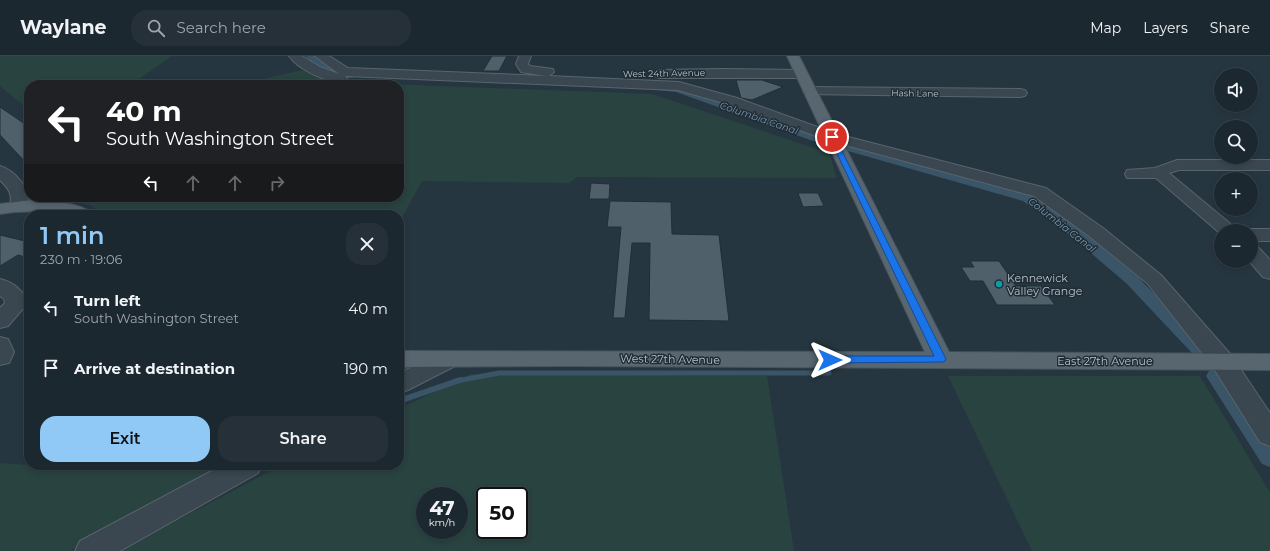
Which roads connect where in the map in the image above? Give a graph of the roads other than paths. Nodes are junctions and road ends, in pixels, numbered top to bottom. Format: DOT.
graph roads {
  1 [pos="295,56"];
  2 [pos="321,56"];
  3 [pos="793,56"];
  4 [pos="526,62"];
  5 [pos="801,74"];
  6 [pos="549,76"];
  7 [pos="388,80"];
  8 [pos="404,81"];
  9 [pos="810,91"];
  10 [pos="1020,93"];
  11 [pos="835,143"];
  12 [pos="1270,165"];
  13 [pos="0,171"];
  14 [pos="1162,172"];
  15 [pos="1133,174"];
  16 [pos="19,205"];
  17 [pos="0,209"];
  18 [pos="70,210"];
  19 [pos="1221,224"];
  20 [pos="1258,235"];
  21 [pos="1270,235"];
  22 [pos="1258,259"];
  23 [pos="1270,273"];
  24 [pos="0,285"];
  25 [pos="0,321"];
  26 [pos="0,345"];
  27 [pos="0,357"];
  28 [pos="404,359"];
  29 [pos="941,359"];
  30 [pos="446,360"];
  31 [pos="1222,361"];
  32 [pos="1270,362"];
  33 [pos="404,381"];
  34 [pos="1270,435"];
  35 [pos="239,470"];
  36 [pos="91,551"];
  1 -- 7 [label="street"];
  2 -- 6 [label="street"];
  3 -- 5 [label="main road"];
  4 -- 6 [label="street, West 24th Avenue"];
  5 -- 6 [label="street, West 24th Avenue"];
  5 -- 9 [label="main road"];
  6 -- 11 [label="street"];
  8 -- 11 [label="street"];
  9 -- 10 [label="street, Hash Lane"];
  9 -- 11 [label="main road"];
  11 -- 29 [label="main road"];
  11 -- 31 [label="street"];
  12 -- 14 [label="street"];
  13 -- 16 [label="street"];
  14 -- 15 [label="street"];
  14 -- 19 [label="street"];
  16 -- 17 [label="main road"];
  16 -- 18 [label="main road"];
  20 -- 21 [label="street"];
  22 -- 23 [label="street"];
  24 -- 25 [label="street"];
  26 -- 27 [label="street"];
  28 -- 30 [label="main road, West 27th Avenue"];
  29 -- 30 [label="main road, West 27th Avenue"];
  29 -- 31 [label="main road, East 27th Avenue"];
  30 -- 33 [label="street"];
  31 -- 32 [label="main road, East 27th Avenue"];
  31 -- 34 [label="street"];
  35 -- 36 [label="street"];
}
